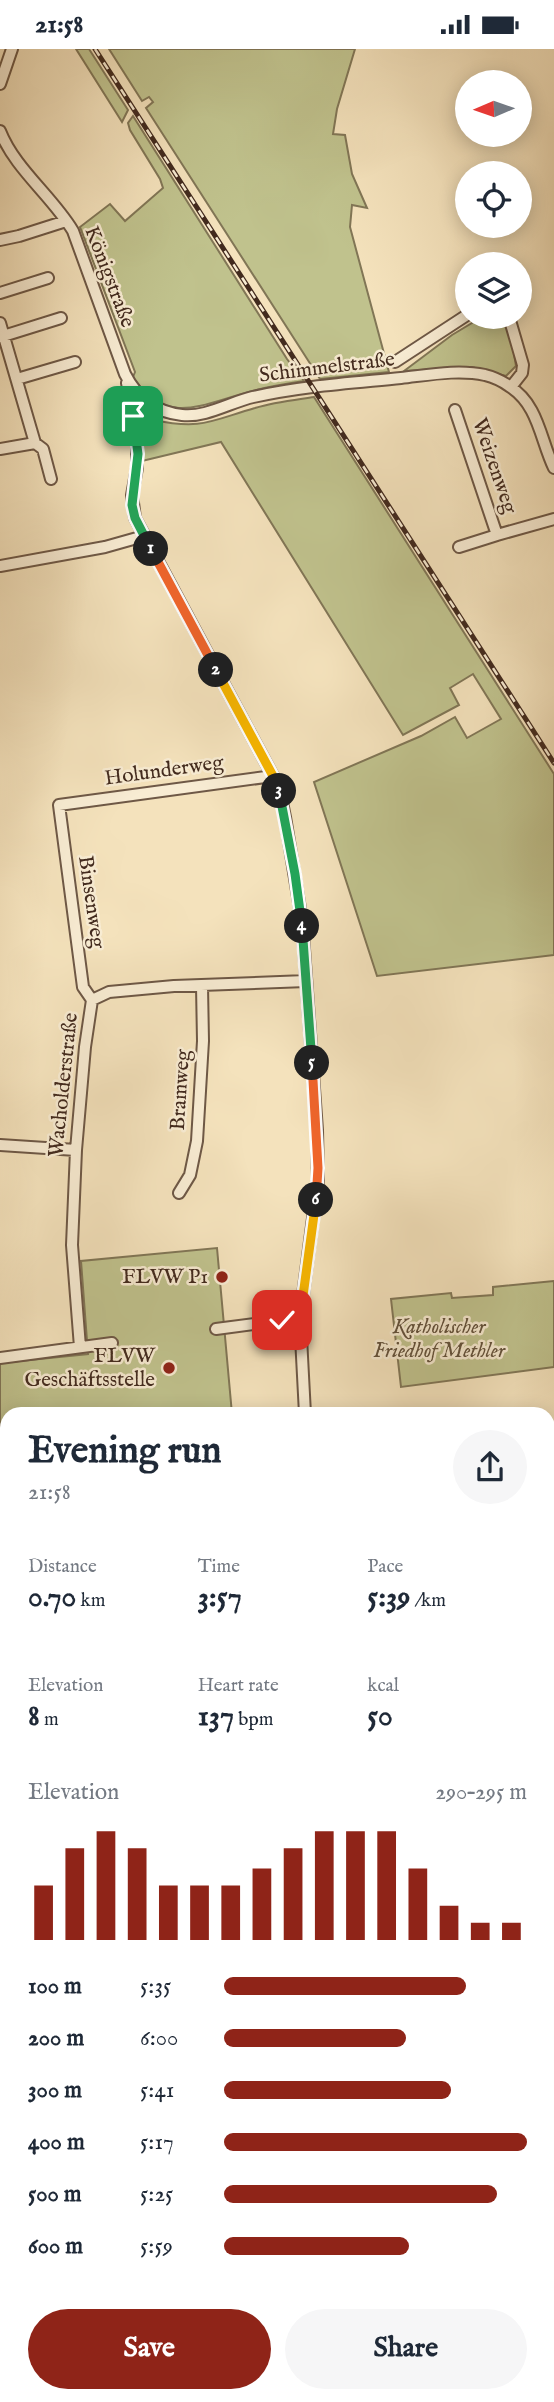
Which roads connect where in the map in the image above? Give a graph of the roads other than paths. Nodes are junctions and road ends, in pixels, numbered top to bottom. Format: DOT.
graph roads {
  1 [pos="12,49"];
  2 [pos="0,84"];
  3 [pos="0,131"];
  4 [pos="66,221"];
  5 [pos="0,240"];
  6 [pos="48,278"];
  7 [pos="0,293"];
  8 [pos="61,318"];
  9 [pos="0,323"];
  10 [pos="455,323"];
  11 [pos="512,329"];
  12 [pos="2,336"];
  13 [pos="75,362"];
  14 [pos="396,362"];
  15 [pos="125,374"];
  16 [pos="17,379"];
  17 [pos="511,387"];
  18 [pos="150,405"];
  19 [pos="455,410"];
  20 [pos="137,433"];
  21 [pos="35,443"];
  22 [pos="0,449"];
  23 [pos="554,468"];
  24 [pos="51,479"];
  25 [pos="554,519"];
  26 [pos="497,535"];
  27 [pos="144,536"];
  28 [pos="459,547"];
  29 [pos="0,566"];
  30 [pos="273,776"];
  31 [pos="59,805"];
  32 [pos="306,981"];
  33 [pos="202,986"];
  34 [pos="92,1000"];
  35 [pos="0,1145"];
  36 [pos="76,1150"];
  37 [pos="179,1193"];
  38 [pos="300,1318"];
  39 [pos="216,1329"];
  40 [pos="112,1343"];
  41 [pos="80,1347"];
  42 [pos="0,1358"];
  43 [pos="305,1407"];
  1 -- 2 [label="street"];
  3 -- 4 [label="street, Königstraße"];
  4 -- 5 [label="street"];
  4 -- 15 [label="street, Königstraße"];
  6 -- 7 [label="street"];
  8 -- 12 [label="street"];
  9 -- 12 [label="street"];
  10 -- 14 [label="street, Schimmelstraße"];
  11 -- 17 [label="street"];
  12 -- 16 [label="street"];
  13 -- 16 [label="street"];
  15 -- 18 [label="street, Königstraße"];
  15 -- 20 [label="street, Königstraße"];
  16 -- 21 [label="street"];
  17 -- 18 [label="street, Schimmelstraße"];
  17 -- 23 [label="street, Schimmelstraße"];
  18 -- 20 [label="street, Königstraße"];
  19 -- 26 [label="street, Weizenweg"];
  20 -- 27 [label="street, Königstraße"];
  21 -- 22 [label="street"];
  21 -- 24 [label="street"];
  25 -- 26 [label="street, Weizenweg"];
  26 -- 28 [label="street, Weizenweg"];
  27 -- 29 [label="street"];
  27 -- 30 [label="street, Königstraße"];
  30 -- 31 [label="street, Holunderweg"];
  30 -- 32 [label="street, Königstraße"];
  31 -- 34 [label="street, Binsenweg"];
  32 -- 33 [label="street, Wacholderstraße"];
  32 -- 38 [label="street, Königstraße"];
  33 -- 34 [label="street, Wacholderstraße"];
  33 -- 37 [label="street, Bramweg"];
  34 -- 36 [label="street, Wacholderstraße"];
  35 -- 36 [label="street"];
  36 -- 41 [label="street, Wacholderstraße"];
  38 -- 39 [label="street"];
  38 -- 43 [label="street, Königstraße"];
  40 -- 41 [label="street"];
  41 -- 42 [label="street"];
}
